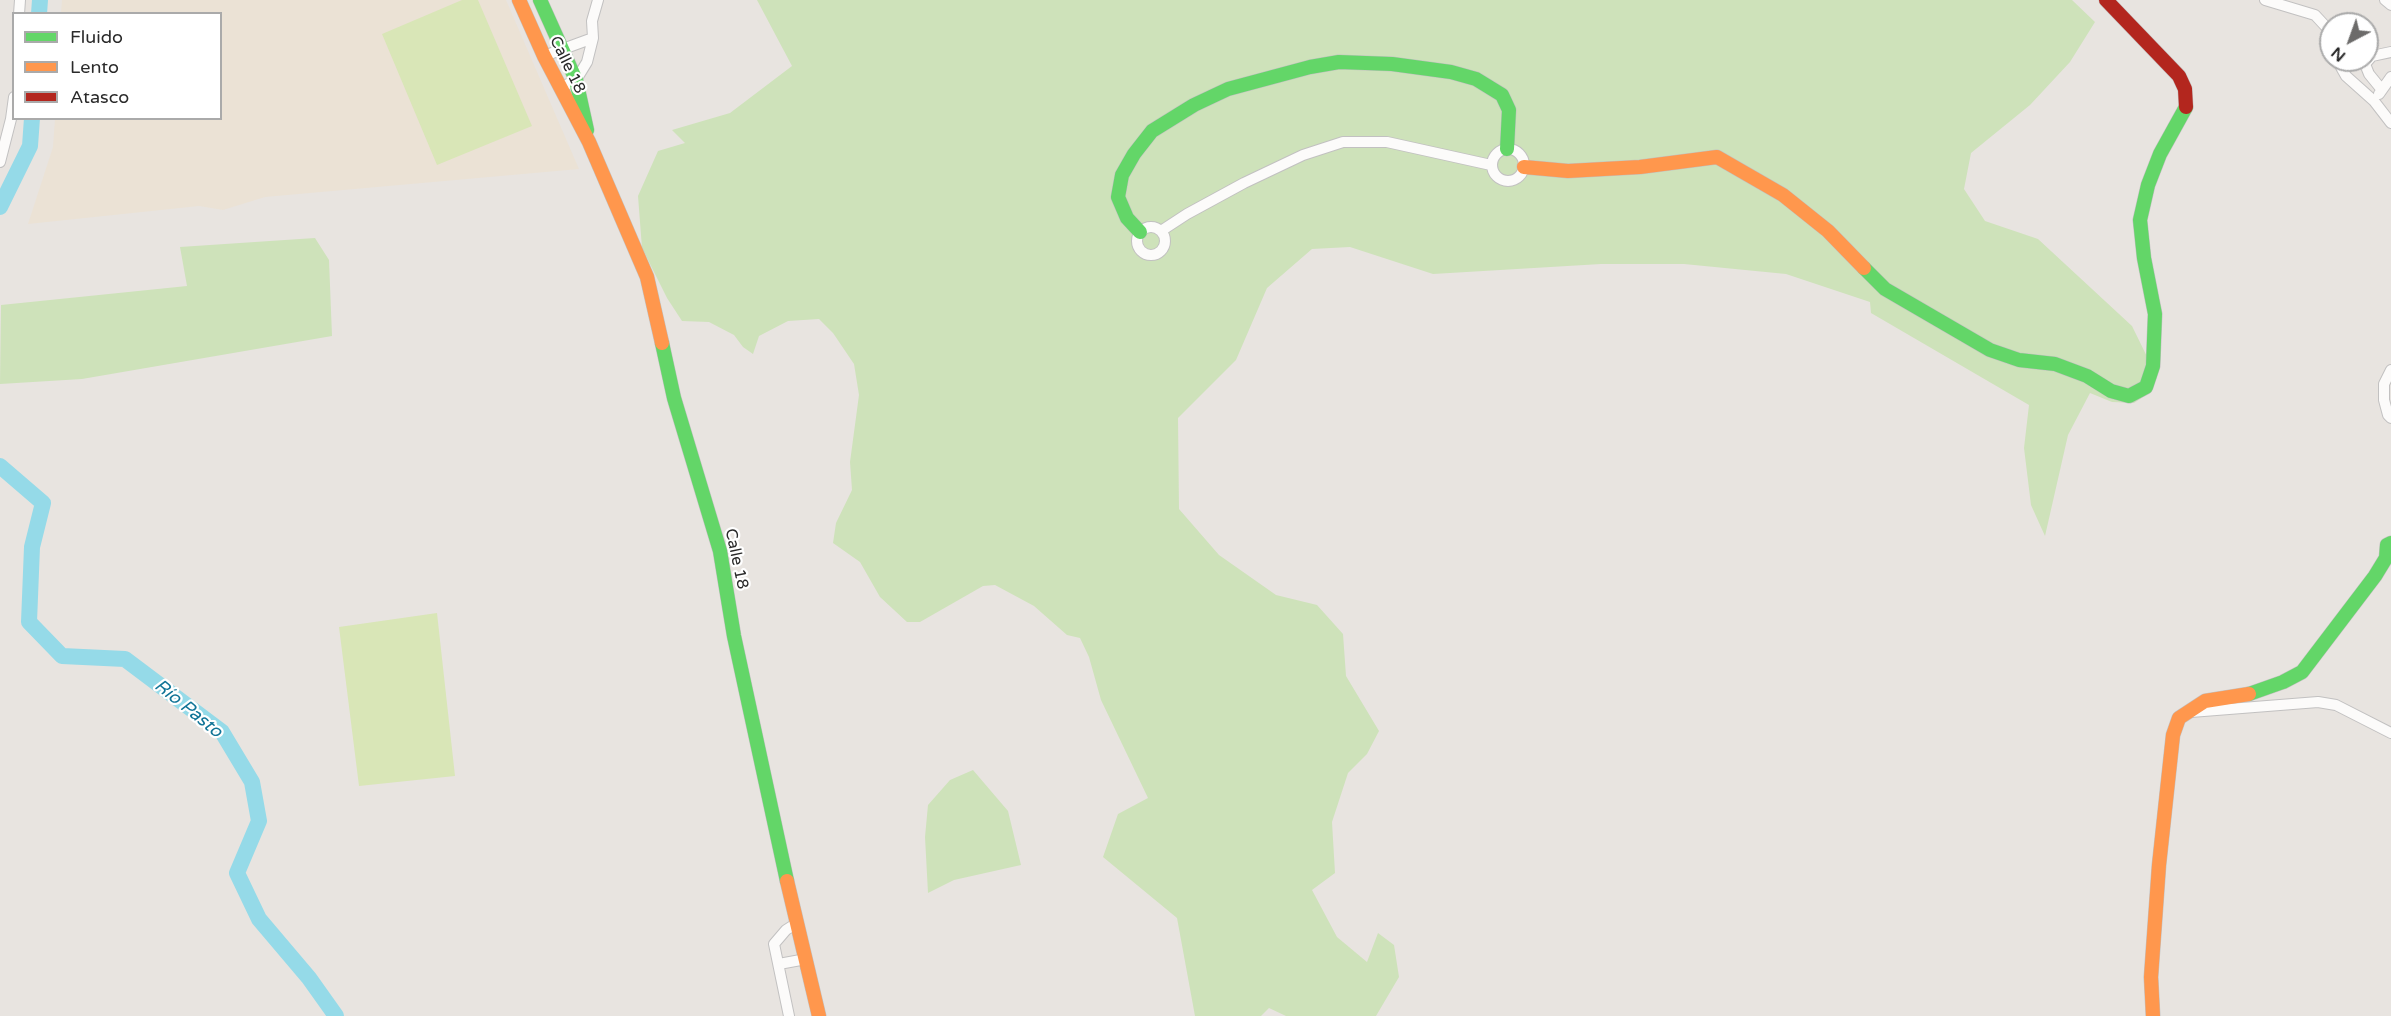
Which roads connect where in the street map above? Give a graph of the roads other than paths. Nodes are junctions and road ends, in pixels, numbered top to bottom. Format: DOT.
graph roads {
  1 [pos="519,0"];
  2 [pos="540,0"];
  3 [pos="598,0"];
  4 [pos="2106,0"];
  5 [pos="2265,0"];
  6 [pos="2385,0"];
  7 [pos="2391,6"];
  8 [pos="2319,19"];
  9 [pos="593,38"];
  10 [pos="564,50"];
  11 [pos="2391,52"];
  12 [pos="544,56"];
  13 [pos="2344,72"];
  14 [pos="2391,77"];
  15 [pos="576,80"];
  16 [pos="560,88"];
  17 [pos="2382,90"];
  18 [pos="2374,101"];
  19 [pos="12,112"];
  20 [pos="2391,123"];
  21 [pos="589,142"];
  22 [pos="1507,149"];
  23 [pos="0,162"];
  24 [pos="1491,165"];
  25 [pos="1524,167"];
  26 [pos="1161,231"];
  27 [pos="1140,232"];
  28 [pos="2391,370"];
  29 [pos="2391,418"];
  30 [pos="2391,543"];
  31 [pos="2185,713"];
  32 [pos="2391,733"];
  33 [pos="797,922"];
  34 [pos="806,959"];
  35 [pos="778,964"];
  36 [pos="789,1016"];
  37 [pos="819,1016"];
  38 [pos="2153,1016"];
  1 -- 12 [label="street, Calle 18"];
  2 -- 10 [label="street, Calle 18"];
  3 -- 9 [label="street"];
  4 -- 25 [label="street"];
  5 -- 8 [label="street"];
  6 -- 7 [label="street"];
  9 -- 10 [label="street"];
  9 -- 15 [label="street"];
  10 -- 12 [label="street"];
  10 -- 15 [label="street, Calle 18"];
  11 -- 17 [label="street"];
  12 -- 16 [label="street, Calle 18"];
  13 -- 18 [label="street"];
  14 -- 17 [label="street"];
  15 -- 16 [label="street"];
  15 -- 21 [label="street, Calle 18"];
  16 -- 21 [label="street, Calle 18"];
  17 -- 18 [label="street"];
  18 -- 20 [label="street"];
  19 -- 23 [label="street"];
  21 -- 33 [label="street, Calle 18"];
  22 -- 24 [label="street"];
  22 -- 25 [label="street"];
  22 -- 27 [label="street"];
  24 -- 25 [label="street"];
  24 -- 26 [label="street"];
  26 -- 27 [label="street"];
  26 -- 27 [label="street"];
  28 -- 29 [label="street"];
  30 -- 31 [label="street"];
  31 -- 32 [label="street"];
  31 -- 38 [label="street"];
  33 -- 34 [label="street, Calle 18"];
  33 -- 35 [label="street"];
  34 -- 35 [label="street"];
  34 -- 37 [label="street, Calle 18"];
  35 -- 36 [label="street"];
}
